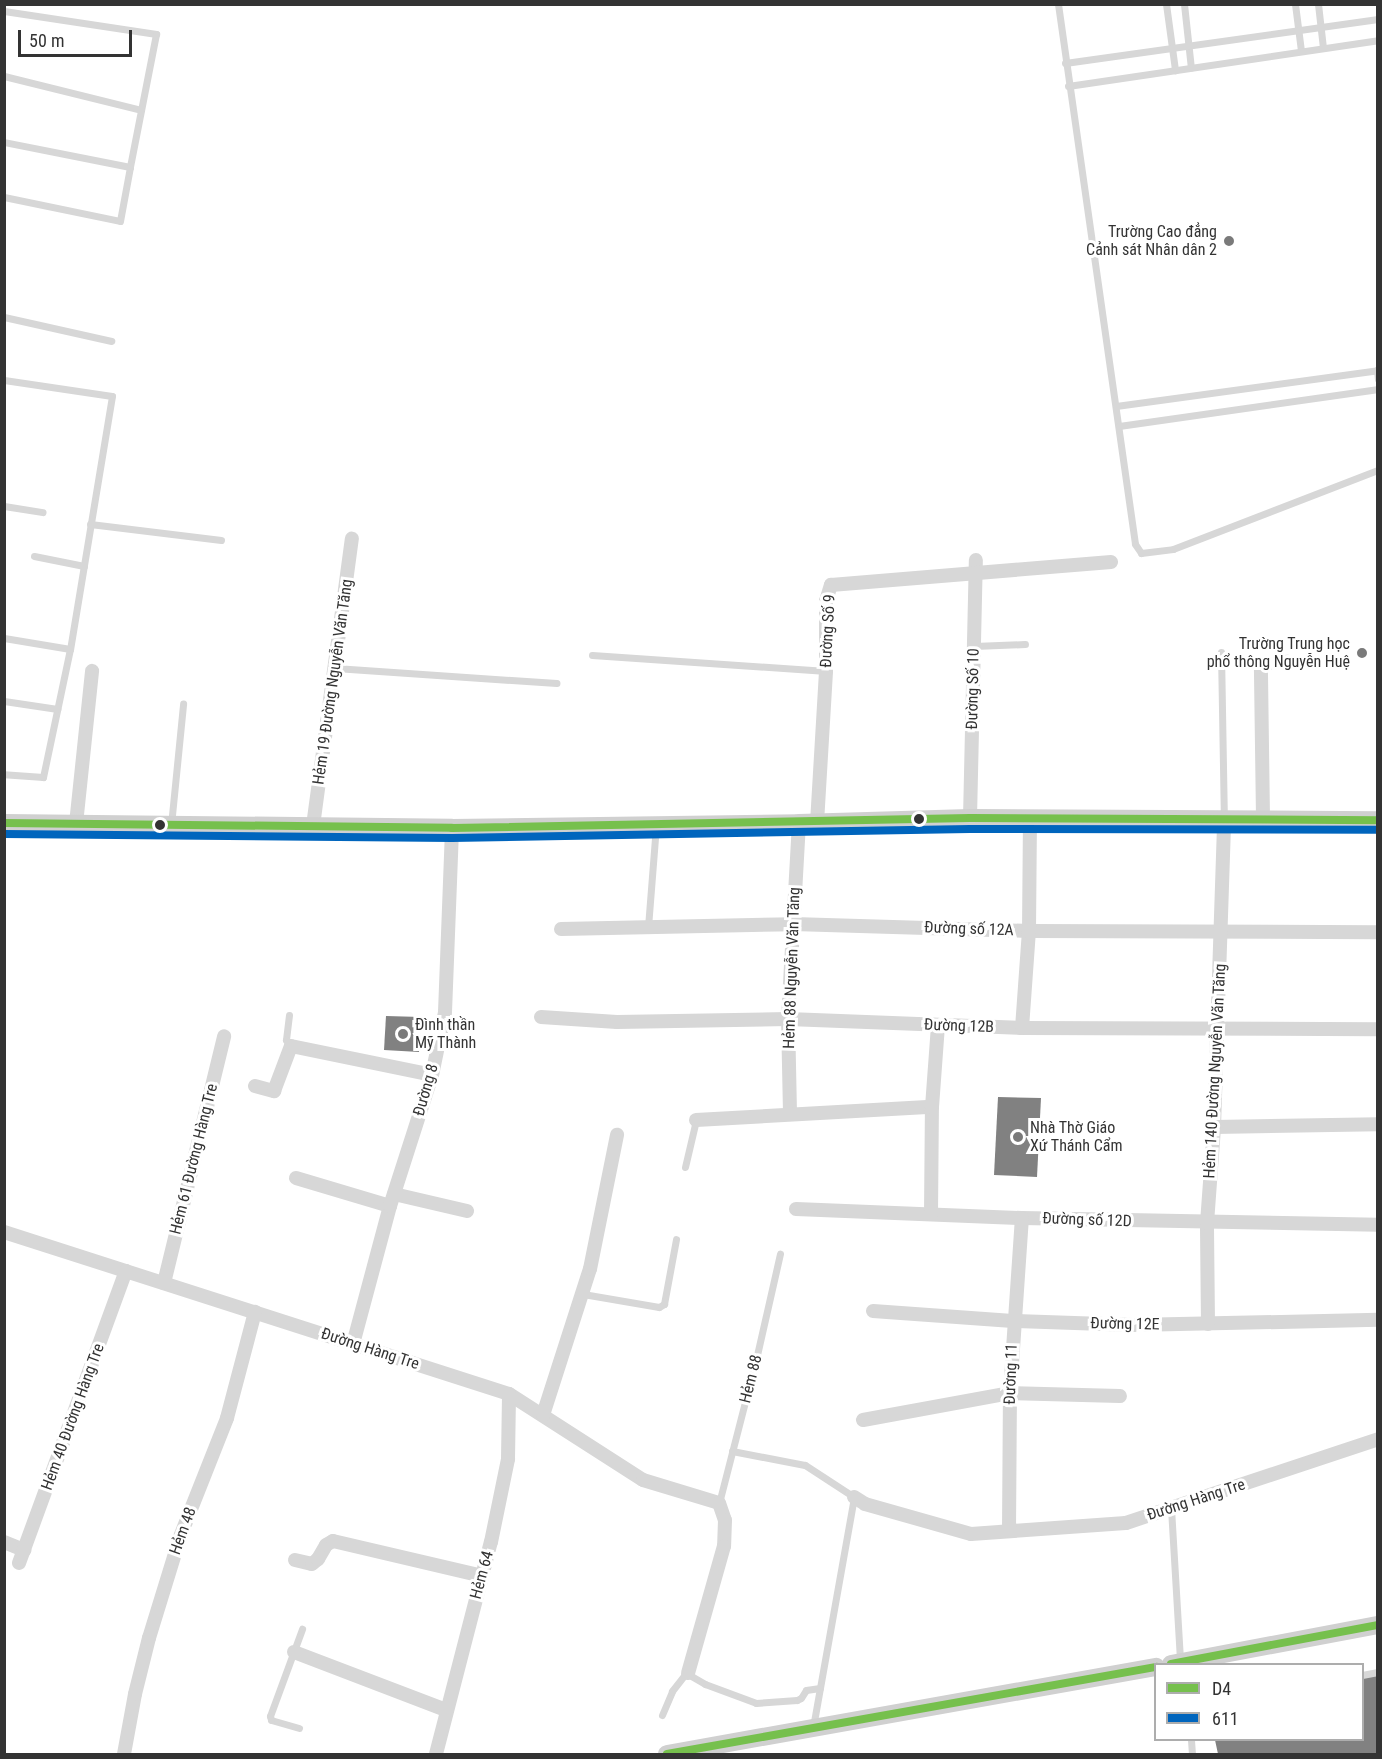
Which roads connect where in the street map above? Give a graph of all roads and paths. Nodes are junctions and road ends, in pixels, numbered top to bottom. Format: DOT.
graph roads {
  1 [pos="1058,4"];
  2 [pos="1166,4"];
  3 [pos="1184,4"];
  4 [pos="1295,4"];
  5 [pos="1318,4"];
  6 [pos="4,11"];
  7 [pos="1377,19"];
  8 [pos="1322,27"];
  9 [pos="1299,31"];
  10 [pos="1377,40"];
  11 [pos="1189,46"];
  12 [pos="1172,48"];
  13 [pos="1323,48"];
  14 [pos="1301,51"];
  15 [pos="1065,63"];
  16 [pos="1191,68"];
  17 [pos="1175,70"];
  18 [pos="4,76"];
  19 [pos="1068,86"];
  20 [pos="141,110"];
  21 [pos="4,142"];
  22 [pos="130,167"];
  23 [pos="4,197"];
  24 [pos="4,317"];
  25 [pos="111,341"];
  26 [pos="1377,370"];
  27 [pos="1377,379"];
  28 [pos="4,380"];
  29 [pos="1377,389"];
  30 [pos="1116,406"];
  31 [pos="1119,426"];
  32 [pos="1377,470"];
  33 [pos="4,506"];
  34 [pos="42,512"];
  35 [pos="90,524"];
  36 [pos="352,539"];
  37 [pos="221,540"];
  38 [pos="34,556"];
  39 [pos="1111,562"];
  40 [pos="84,566"];
  41 [pos="976,567"];
  42 [pos="4,638"];
  43 [pos="1025,644"];
  44 [pos="974,646"];
  45 [pos="70,649"];
  46 [pos="1221,652"];
  47 [pos="592,655"];
  48 [pos="1288,662"];
  49 [pos="335,668"];
  50 [pos="92,671"];
  51 [pos="826,671"];
  52 [pos="556,683"];
  53 [pos="4,701"];
  54 [pos="183,704"];
  55 [pos="57,709"];
  56 [pos="4,774"];
  57 [pos="970,818"];
  58 [pos="1030,818"];
  59 [pos="1224,818"];
  60 [pos="1263,818"];
  61 [pos="1377,820"];
  62 [pos="4,823"];
  63 [pos="799,823"];
  64 [pos="817,823"];
  65 [pos="76,824"];
  66 [pos="171,825"];
  67 [pos="656,825"];
  68 [pos="313,826"];
  69 [pos="452,828"];
  70 [pos="793,924"];
  71 [pos="648,927"];
  72 [pos="561,929"];
  73 [pos="1221,930"];
  74 [pos="1029,931"];
  75 [pos="1377,932"];
  76 [pos="289,1015"];
  77 [pos="541,1017"];
  78 [pos="788,1019"];
  79 [pos="938,1026"];
  80 [pos="1217,1027"];
  81 [pos="1022,1028"];
  82 [pos="1377,1029"];
  83 [pos="224,1036"];
  84 [pos="291,1046"];
  85 [pos="432,1075"];
  86 [pos="255,1086"];
  87 [pos="932,1107"];
  88 [pos="790,1113"];
  89 [pos="696,1120"];
  90 [pos="1377,1124"];
  91 [pos="1214,1127"];
  92 [pos="617,1136"];
  93 [pos="685,1167"];
  94 [pos="296,1179"];
  95 [pos="392,1200"];
  96 [pos="796,1209"];
  97 [pos="467,1211"];
  98 [pos="931,1214"];
  99 [pos="1022,1218"];
  100 [pos="1207,1223"];
  101 [pos="1377,1225"];
  102 [pos="4,1232"];
  103 [pos="676,1239"];
  104 [pos="780,1254"];
  105 [pos="126,1270"];
  106 [pos="164,1282"];
  107 [pos="583,1294"];
  108 [pos="873,1311"];
  109 [pos="255,1312"];
  110 [pos="1377,1320"];
  111 [pos="1013,1321"];
  112 [pos="1208,1324"];
  113 [pos="353,1344"];
  114 [pos="509,1394"];
  115 [pos="1010,1394"];
  116 [pos="1120,1396"];
  117 [pos="543,1415"];
  118 [pos="863,1420"];
  119 [pos="1377,1440"];
  120 [pos="732,1450"];
  121 [pos="854,1497"];
  122 [pos="719,1503"];
  123 [pos="1171,1508"];
  124 [pos="1009,1531"];
  125 [pos="4,1542"];
  126 [pos="294,1560"];
  127 [pos="482,1576"];
  128 [pos="1377,1625"];
  129 [pos="302,1629"];
  130 [pos="294,1652"];
  131 [pos="1176,1663"];
  132 [pos="1181,1663"];
  133 [pos="1154,1667"];
  134 [pos="688,1673"];
  135 [pos="820,1688"];
  136 [pos="446,1710"];
  137 [pos="662,1715"];
  138 [pos="299,1728"];
  139 [pos="813,1729"];
  140 [pos="436,1754"];
  141 [pos="124,1755"];
  142 [pos="667,1755"];
  1 -- 15 [label="lane"];
  2 -- 12 [label="lane"];
  3 -- 11 [label="lane"];
  4 -- 9 [label="lane"];
  5 -- 8 [label="lane"];
  6 -- 20 [label="lane"];
  7 -- 8 [label="lane"];
  8 -- 9 [label="lane"];
  8 -- 13 [label="lane"];
  9 -- 11 [label="lane"];
  9 -- 14 [label="lane"];
  10 -- 13 [label="lane"];
  11 -- 12 [label="lane"];
  11 -- 16 [label="lane"];
  12 -- 15 [label="lane"];
  12 -- 17 [label="lane"];
  13 -- 14 [label="lane"];
  14 -- 16 [label="lane"];
  15 -- 19 [label="lane"];
  16 -- 17 [label="lane"];
  17 -- 19 [label="lane"];
  18 -- 20 [label="lane"];
  19 -- 30 [label="lane"];
  20 -- 22 [label="lane"];
  21 -- 22 [label="lane"];
  22 -- 23 [label="lane"];
  24 -- 25 [label="lane"];
  26 -- 27 [label="lane"];
  26 -- 30 [label="lane"];
  28 -- 35 [label="lane"];
  29 -- 31 [label="lane"];
  30 -- 31 [label="lane"];
  31 -- 32 [label="lane"];
  33 -- 34 [label="lane"];
  35 -- 37 [label="lane"];
  35 -- 40 [label="lane"];
  36 -- 49 [label="street, Hẻm 19 Đường Nguyễn Văn Tăng"];
  38 -- 40 [label="lane"];
  39 -- 41 [label="street"];
  40 -- 45 [label="lane"];
  41 -- 44 [label="street, Đường Số 10"];
  41 -- 51 [label="street, Đường Số 9"];
  42 -- 45 [label="lane"];
  43 -- 44 [label="lane"];
  44 -- 57 [label="street, Đường Số 10"];
  45 -- 55 [label="lane"];
  46 -- 59 [label="lane"];
  47 -- 51 [label="lane"];
  48 -- 60 [label="street"];
  49 -- 52 [label="lane"];
  49 -- 68 [label="street, Hẻm 19 Đường Nguyễn Văn Tăng"];
  50 -- 65 [label="street"];
  51 -- 64 [label="street, Đường Số 9"];
  53 -- 55 [label="lane"];
  54 -- 66 [label="lane"];
  55 -- 56 [label="lane"];
  57 -- 58 [label="main road"];
  57 -- 64 [label="main road"];
  58 -- 59 [label="main road"];
  58 -- 74 [label="street"];
  59 -- 60 [label="main road"];
  59 -- 73 [label="street, Hẻm 140 Đường Nguyễn Văn Tăng"];
  60 -- 61 [label="main road"];
  62 -- 65 [label="main road"];
  63 -- 64 [label="main road"];
  63 -- 67 [label="main road"];
  63 -- 70 [label="street, Hẻm 88 Nguyễn Văn Tăng"];
  65 -- 66 [label="main road"];
  66 -- 68 [label="main road"];
  67 -- 69 [label="main road"];
  67 -- 71 [label="lane"];
  68 -- 69 [label="main road"];
  69 -- 85 [label="street, Đường 8"];
  70 -- 71 [label="street, Đường số 12A"];
  70 -- 74 [label="street, Đường số 12A"];
  70 -- 78 [label="street, Hẻm 88 Nguyễn Văn Tăng"];
  71 -- 72 [label="street, Đường số 12A"];
  73 -- 74 [label="street, Đường số 12A"];
  73 -- 75 [label="street, Đường số 12A"];
  73 -- 80 [label="street, Hẻm 140 Đường Nguyễn Văn Tăng"];
  74 -- 81 [label="street"];
  76 -- 84 [label="lane"];
  77 -- 78 [label="street, Đường 12B"];
  78 -- 79 [label="street, Đường 12B"];
  78 -- 88 [label="street, Hẻm 88 Nguyễn Văn Tăng"];
  79 -- 81 [label="street, Đường 12B"];
  79 -- 87 [label="street"];
  80 -- 81 [label="street, Đường 12B"];
  80 -- 82 [label="street, Đường 12B"];
  80 -- 91 [label="street, Hẻm 140 Đường Nguyễn Văn Tăng"];
  83 -- 106 [label="street, Hẻm 61 Đường Hàng Tre"];
  84 -- 85 [label="street"];
  84 -- 86 [label="street"];
  85 -- 95 [label="street, Đường 8"];
  87 -- 88 [label="street"];
  87 -- 98 [label="street"];
  88 -- 89 [label="street"];
  89 -- 93 [label="lane"];
  90 -- 91 [label="street"];
  91 -- 100 [label="street, Hẻm 140 Đường Nguyễn Văn Tăng"];
  92 -- 107 [label="street"];
  94 -- 95 [label="street"];
  95 -- 97 [label="street"];
  95 -- 113 [label="street, Đường 8"];
  96 -- 98 [label="street, Đường số 12D"];
  98 -- 99 [label="street, Đường số 12D"];
  99 -- 100 [label="street, Đường số 12D"];
  99 -- 111 [label="street, Đường 11"];
  100 -- 101 [label="street, Đường số 12D"];
  100 -- 112 [label="street, Hẻm 140 Đường Nguyễn Văn Tăng"];
  102 -- 105 [label="street, Đường Hàng Tre"];
  103 -- 107 [label="lane"];
  104 -- 120 [label="lane, Hẻm 88"];
  105 -- 106 [label="street, Đường Hàng Tre"];
  105 -- 125 [label="street, Hẻm 40 Đường Hàng Tre"];
  106 -- 109 [label="street, Đường Hàng Tre"];
  107 -- 117 [label="street"];
  108 -- 111 [label="street, Đường 12E"];
  109 -- 113 [label="street, Đường Hàng Tre"];
  109 -- 141 [label="street, Hẻm 48"];
  110 -- 112 [label="street, Đường 12E"];
  111 -- 112 [label="street, Đường 12E"];
  111 -- 115 [label="street, Đường 11"];
  113 -- 114 [label="street, Đường Hàng Tre"];
  114 -- 117 [label="street, Đường Hàng Tre"];
  114 -- 127 [label="street, Hẻm 64"];
  115 -- 116 [label="street"];
  115 -- 118 [label="street"];
  115 -- 124 [label="street, Đường 11"];
  117 -- 122 [label="street, Đường Hàng Tre"];
  119 -- 123 [label="street, Đường Hàng Tre"];
  120 -- 121 [label="lane"];
  120 -- 122 [label="lane, Hẻm 88"];
  121 -- 124 [label="street, Đường Hàng Tre"];
  121 -- 135 [label="lane"];
  122 -- 134 [label="street"];
  123 -- 124 [label="street, Đường Hàng Tre"];
  123 -- 131 [label="lane"];
  126 -- 127 [label="street"];
  127 -- 136 [label="street, Hẻm 64"];
  128 -- 132 [label="main road"];
  129 -- 130 [label="lane"];
  130 -- 136 [label="street"];
  130 -- 138 [label="lane"];
  133 -- 139 [label="main road"];
  134 -- 135 [label="lane"];
  134 -- 137 [label="lane"];
  135 -- 139 [label="lane"];
  136 -- 140 [label="street, Hẻm 64"];
  139 -- 142 [label="main road"];
}
